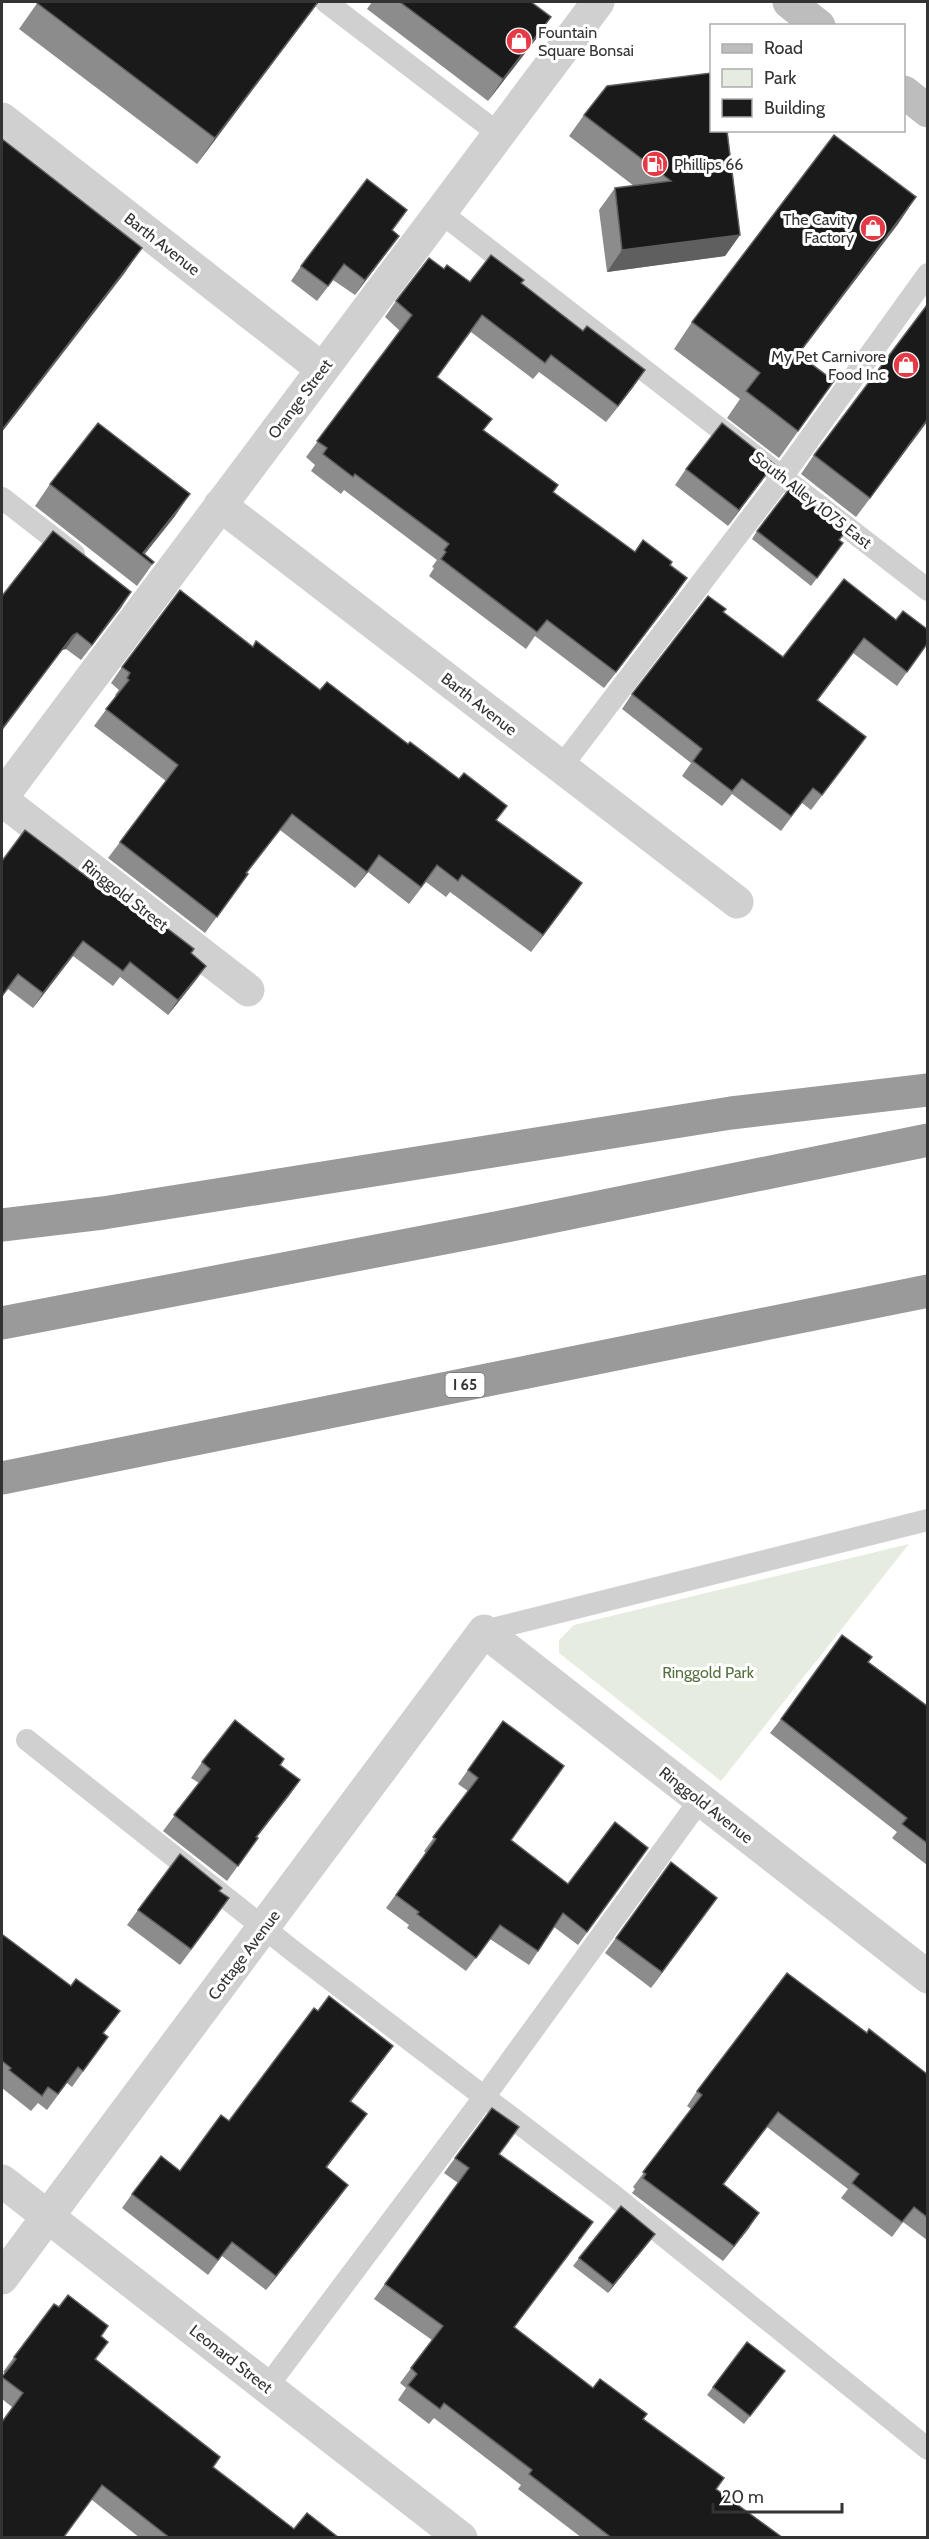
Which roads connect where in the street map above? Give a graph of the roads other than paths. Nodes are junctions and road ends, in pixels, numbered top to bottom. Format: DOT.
graph roads {
  1 [pos="326,2"];
  2 [pos="789,2"];
  3 [pos="595,3"];
  4 [pos="816,24"];
  5 [pos="905,94"];
  6 [pos="927,111"];
  7 [pos="2,119"];
  8 [pos="499,134"];
  9 [pos="440,212"];
  10 [pos="927,274"];
  11 [pos="322,369"];
  12 [pos="782,477"];
  13 [pos="2,498"];
  14 [pos="220,505"];
  15 [pos="90,567"];
  16 [pos="927,590"];
  17 [pos="561,767"];
  18 [pos="2,798"];
  19 [pos="737,902"];
  20 [pos="248,990"];
  21 [pos="927,1090"];
  22 [pos="927,1140"];
  23 [pos="2,1225"];
  24 [pos="927,1291"];
  25 [pos="2,1323"];
  26 [pos="2,1478"];
  27 [pos="927,1520"];
  28 [pos="484,1631"];
  29 [pos="27,1740"];
  30 [pos="700,1800"];
  31 [pos="264,1928"];
  32 [pos="927,1977"];
  33 [pos="485,2096"];
  34 [pos="2,2181"];
  35 [pos="47,2217"];
  36 [pos="2,2278"];
  37 [pos="267,2387"];
  38 [pos="927,2449"];
  39 [pos="461,2538"];
  1 -- 8 [label="lane"];
  2 -- 4 [label="main road"];
  3 -- 8 [label="street, Orange Street"];
  5 -- 6 [label="main road"];
  7 -- 11 [label="street, Barth Avenue"];
  8 -- 9 [label="street, Orange Street"];
  9 -- 11 [label="street, Orange Street"];
  9 -- 12 [label="lane, South Alley 1075 East"];
  10 -- 12 [label="lane"];
  11 -- 14 [label="street, Orange Street"];
  12 -- 16 [label="lane, South Alley 1075 East"];
  12 -- 17 [label="lane"];
  13 -- 15 [label="lane"];
  14 -- 17 [label="street, Barth Avenue"];
  14 -- 18 [label="street, Orange Street"];
  17 -- 19 [label="street, Barth Avenue"];
  18 -- 20 [label="street, Ringgold Street"];
  21 -- 23 [label="highway"];
  22 -- 25 [label="highway"];
  24 -- 26 [label="highway, I 65"];
  27 -- 28 [label="lane"];
  28 -- 30 [label="street, Ringgold Avenue"];
  28 -- 31 [label="street, Cottage Avenue"];
  29 -- 31 [label="lane"];
  30 -- 32 [label="street, Ringgold Avenue"];
  30 -- 33 [label="lane"];
  31 -- 33 [label="lane"];
  31 -- 35 [label="street, Cottage Avenue"];
  33 -- 37 [label="lane"];
  33 -- 38 [label="lane"];
  34 -- 35 [label="street, Leonard Street"];
  35 -- 36 [label="street, Cottage Avenue"];
  35 -- 37 [label="street, Leonard Street"];
  37 -- 39 [label="street, Leonard Street"];
}
